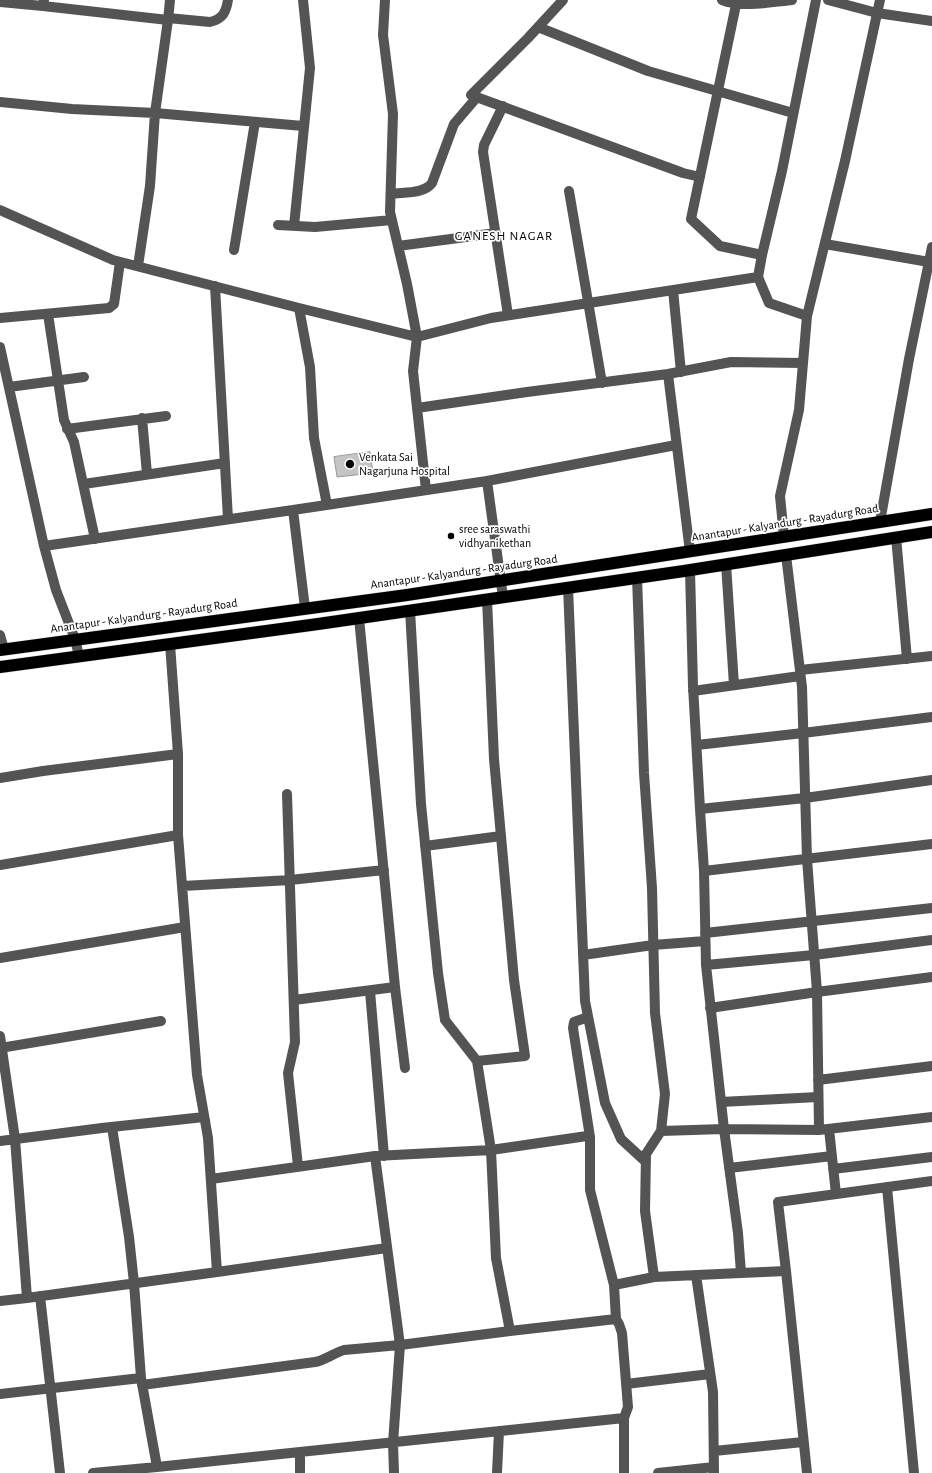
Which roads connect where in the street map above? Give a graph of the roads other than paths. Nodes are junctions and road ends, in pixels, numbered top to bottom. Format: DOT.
graph roads {
  1 [pos="170,0"];
  2 [pos="228,0"];
  3 [pos="303,0"];
  4 [pos="385,0"];
  5 [pos="563,0"];
  6 [pos="722,0"];
  7 [pos="792,0"];
  8 [pos="816,0"];
  9 [pos="828,0"];
  10 [pos="880,0"];
  11 [pos="0,2"];
  12 [pos="737,2"];
  13 [pos="43,3"];
  14 [pos="878,12"];
  15 [pos="168,19"];
  16 [pos="932,21"];
  17 [pos="538,28"];
  18 [pos="718,91"];
  19 [pos="477,97"];
  20 [pos="0,102"];
  21 [pos="503,106"];
  22 [pos="155,113"];
  23 [pos="794,113"];
  24 [pos="254,122"];
  25 [pos="303,126"];
  26 [pos="700,177"];
  27 [pos="569,191"];
  28 [pos="391,194"];
  29 [pos="0,210"];
  30 [pos="392,220"];
  31 [pos="278,225"];
  32 [pos="294,226"];
  33 [pos="496,233"];
  34 [pos="825,244"];
  35 [pos="398,246"];
  36 [pos="932,247"];
  37 [pos="234,250"];
  38 [pos="762,255"];
  39 [pos="120,262"];
  40 [pos="929,262"];
  41 [pos="138,266"];
  42 [pos="758,277"];
  43 [pos="215,286"];
  44 [pos="673,290"];
  45 [pos="589,304"];
  46 [pos="299,308"];
  47 [pos="48,314"];
  48 [pos="508,316"];
  49 [pos="808,316"];
  50 [pos="0,318"];
  51 [pos="416,337"];
  52 [pos="0,346"];
  53 [pos="803,363"];
  54 [pos="681,372"];
  55 [pos="668,374"];
  56 [pos="84,377"];
  57 [pos="57,380"];
  58 [pos="602,383"];
  59 [pos="9,386"];
  60 [pos="417,408"];
  61 [pos="166,416"];
  62 [pos="142,418"];
  63 [pos="67,429"];
  64 [pos="676,445"];
  65 [pos="225,463"];
  66 [pos="148,474"];
  67 [pos="488,481"];
  68 [pos="84,484"];
  69 [pos="426,490"];
  70 [pos="327,505"];
  71 [pos="293,510"];
  72 [pos="932,514"];
  73 [pos="228,520"];
  74 [pos="880,522"];
  75 [pos="932,532"];
  76 [pos="784,537"];
  77 [pos="896,537"];
  78 [pos="95,538"];
  79 [pos="44,546"];
  80 [pos="690,552"];
  81 [pos="786,555"];
  82 [pos="726,564"];
  83 [pos="690,570"];
  84 [pos="637,577"];
  85 [pos="501,581"];
  86 [pos="568,587"];
  87 [pos="502,597"];
  88 [pos="487,599"];
  89 [pos="305,608"];
  90 [pos="410,610"];
  91 [pos="359,618"];
  92 [pos="0,635"];
  93 [pos="75,639"];
  94 [pos="170,644"];
  95 [pos="2,649"];
  96 [pos="79,656"];
  97 [pos="932,656"];
  98 [pos="907,659"];
  99 [pos="0,667"];
  100 [pos="800,673"];
  101 [pos="734,685"];
  102 [pos="693,691"];
  103 [pos="932,717"];
  104 [pos="803,733"];
  105 [pos="697,745"];
  106 [pos="178,754"];
  107 [pos="0,778"];
  108 [pos="932,780"];
  109 [pos="287,794"];
  110 [pos="805,798"];
  111 [pos="700,809"];
  112 [pos="178,835"];
  113 [pos="501,836"];
  114 [pos="932,844"];
  115 [pos="425,846"];
  116 [pos="807,859"];
  117 [pos="0,865"];
  118 [pos="384,870"];
  119 [pos="704,871"];
  120 [pos="290,880"];
  121 [pos="183,886"];
  122 [pos="932,908"];
  123 [pos="811,921"];
  124 [pos="185,927"];
  125 [pos="705,937"];
  126 [pos="932,940"];
  127 [pos="654,945"];
  128 [pos="583,955"];
  129 [pos="814,955"];
  130 [pos="0,958"];
  131 [pos="706,965"];
  132 [pos="932,977"];
  133 [pos="395,988"];
  134 [pos="370,990"];
  135 [pos="817,992"];
  136 [pos="294,1000"];
  137 [pos="710,1008"];
  138 [pos="588,1017"];
  139 [pos="161,1021"];
  140 [pos="0,1036"];
  141 [pos="1,1048"];
  142 [pos="477,1061"];
  143 [pos="932,1066"];
  144 [pos="405,1068"];
  145 [pos="818,1080"];
  146 [pos="818,1097"];
  147 [pos="721,1102"];
  148 [pos="204,1117"];
  149 [pos="932,1117"];
  150 [pos="112,1127"];
  151 [pos="724,1129"];
  152 [pos="824,1129"];
  153 [pos="661,1131"];
  154 [pos="590,1137"];
  155 [pos="15,1139"];
  156 [pos="0,1141"];
  157 [pos="491,1150"];
  158 [pos="379,1156"];
  159 [pos="832,1156"];
  160 [pos="932,1156"];
  161 [pos="646,1162"];
  162 [pos="298,1166"];
  163 [pos="729,1168"];
  164 [pos="833,1169"];
  165 [pos="211,1179"];
  166 [pos="932,1181"];
  167 [pos="887,1187"];
  168 [pos="836,1194"];
  169 [pos="387,1248"];
  170 [pos="786,1271"];
  171 [pos="217,1272"];
  172 [pos="741,1273"];
  173 [pos="696,1275"];
  174 [pos="654,1277"];
  175 [pos="134,1283"];
  176 [pos="614,1285"];
  177 [pos="40,1296"];
  178 [pos="27,1298"];
  179 [pos="0,1301"];
  180 [pos="616,1319"];
  181 [pos="510,1331"];
  182 [pos="400,1345"];
  183 [pos="710,1374"];
  184 [pos="141,1381"];
  185 [pos="626,1384"];
  186 [pos="50,1389"];
  187 [pos="0,1394"];
  188 [pos="624,1418"];
  189 [pos="499,1431"];
  190 [pos="803,1442"];
  191 [pos="393,1443"];
  192 [pos="714,1451"];
  193 [pos="300,1452"];
  194 [pos="157,1467"];
  195 [pos="191,1468"];
  196 [pos="714,1470"];
  197 [pos="60,1473"];
  198 [pos="90,1473"];
  199 [pos="300,1473"];
  200 [pos="394,1473"];
  201 [pos="497,1473"];
  202 [pos="624,1473"];
  203 [pos="658,1473"];
  204 [pos="807,1473"];
  205 [pos="914,1473"];
  1 -- 15 [label="street"];
  2 -- 15 [label="street"];
  3 -- 25 [label="street"];
  4 -- 28 [label="street"];
  5 -- 17 [label="street"];
  6 -- 12 [label="street"];
  7 -- 12 [label="street"];
  8 -- 23 [label="street"];
  9 -- 14 [label="street"];
  10 -- 14 [label="street"];
  11 -- 13 [label="street"];
  12 -- 18 [label="street"];
  13 -- 15 [label="street"];
  14 -- 16 [label="street"];
  14 -- 34 [label="street"];
  15 -- 22 [label="street"];
  17 -- 18 [label="street"];
  17 -- 19 [label="street"];
  18 -- 23 [label="street"];
  18 -- 26 [label="street"];
  19 -- 21 [label="street"];
  19 -- 28 [label="street"];
  20 -- 22 [label="street"];
  21 -- 26 [label="street"];
  21 -- 33 [label="street"];
  22 -- 24 [label="street"];
  22 -- 41 [label="street"];
  23 -- 38 [label="street"];
  24 -- 25 [label="street"];
  24 -- 37 [label="street"];
  25 -- 32 [label="street"];
  26 -- 38 [label="street"];
  27 -- 45 [label="street"];
  28 -- 30 [label="street"];
  29 -- 39 [label="street"];
  30 -- 32 [label="street"];
  30 -- 35 [label="street"];
  31 -- 32 [label="street"];
  33 -- 35 [label="street"];
  33 -- 48 [label="street"];
  34 -- 40 [label="street"];
  34 -- 49 [label="street"];
  35 -- 51 [label="street"];
  36 -- 40 [label="street"];
  38 -- 42 [label="street"];
  39 -- 41 [label="street"];
  39 -- 47 [label="street"];
  40 -- 74 [label="street"];
  41 -- 43 [label="street"];
  42 -- 44 [label="street"];
  42 -- 49 [label="street"];
  43 -- 46 [label="street"];
  43 -- 65 [label="street"];
  44 -- 45 [label="street"];
  44 -- 54 [label="street"];
  45 -- 48 [label="street"];
  45 -- 58 [label="street"];
  46 -- 51 [label="street"];
  46 -- 70 [label="street"];
  47 -- 50 [label="street"];
  47 -- 57 [label="street"];
  48 -- 51 [label="street"];
  49 -- 53 [label="street"];
  51 -- 60 [label="street"];
  52 -- 59 [label="street"];
  53 -- 54 [label="street"];
  53 -- 76 [label="street"];
  54 -- 55 [label="street"];
  55 -- 58 [label="street"];
  55 -- 64 [label="street"];
  56 -- 57 [label="street"];
  57 -- 59 [label="street"];
  57 -- 63 [label="street"];
  58 -- 60 [label="street"];
  59 -- 79 [label="street"];
  60 -- 69 [label="street"];
  61 -- 62 [label="street"];
  62 -- 63 [label="street"];
  62 -- 66 [label="street"];
  63 -- 68 [label="street"];
  64 -- 67 [label="street"];
  64 -- 80 [label="street"];
  65 -- 66 [label="street"];
  65 -- 73 [label="street"];
  66 -- 68 [label="street"];
  67 -- 69 [label="street"];
  67 -- 85 [label="street"];
  68 -- 78 [label="street"];
  69 -- 70 [label="street"];
  70 -- 71 [label="street"];
  71 -- 73 [label="street"];
  71 -- 89 [label="street"];
  72 -- 74 [label="highway, Anantapur - Kalyandurg - Rayadurg Road"];
  73 -- 78 [label="street"];
  74 -- 76 [label="highway, Anantapur - Kalyandurg - Rayadurg Road"];
  75 -- 77 [label="highway"];
  76 -- 80 [label="highway, Anantapur - Kalyandurg - Rayadurg Road"];
  77 -- 81 [label="highway"];
  77 -- 98 [label="street"];
  78 -- 79 [label="street"];
  79 -- 93 [label="street"];
  80 -- 85 [label="highway, Anantapur - Kalyandurg - Rayadurg Road"];
  81 -- 82 [label="highway"];
  81 -- 100 [label="street"];
  82 -- 83 [label="highway"];
  82 -- 101 [label="street"];
  83 -- 84 [label="highway"];
  83 -- 102 [label="street"];
  84 -- 86 [label="highway"];
  84 -- 127 [label="street"];
  85 -- 87 [label="street"];
  85 -- 89 [label="highway, Anantapur - Kalyandurg - Rayadurg Road"];
  86 -- 87 [label="highway"];
  86 -- 128 [label="street"];
  87 -- 88 [label="highway"];
  88 -- 90 [label="highway"];
  88 -- 113 [label="street"];
  89 -- 93 [label="highway, Anantapur - Kalyandurg - Rayadurg Road"];
  90 -- 91 [label="highway"];
  90 -- 115 [label="street"];
  91 -- 94 [label="highway"];
  91 -- 118 [label="street"];
  92 -- 95 [label="street"];
  93 -- 95 [label="highway, Anantapur - Kalyandurg - Rayadurg Road"];
  93 -- 96 [label="street"];
  94 -- 96 [label="highway"];
  94 -- 106 [label="street"];
  96 -- 99 [label="highway"];
  97 -- 98 [label="street"];
  98 -- 100 [label="street"];
  100 -- 101 [label="street"];
  100 -- 104 [label="street"];
  101 -- 102 [label="street"];
  102 -- 105 [label="street"];
  103 -- 104 [label="street"];
  104 -- 105 [label="street"];
  104 -- 110 [label="street"];
  105 -- 111 [label="street"];
  106 -- 107 [label="street"];
  106 -- 112 [label="street"];
  108 -- 110 [label="street"];
  109 -- 120 [label="street"];
  110 -- 111 [label="street"];
  110 -- 116 [label="street"];
  111 -- 119 [label="street"];
  112 -- 117 [label="street"];
  112 -- 121 [label="street"];
  113 -- 115 [label="street"];
  113 -- 142 [label="street"];
  114 -- 116 [label="street"];
  115 -- 142 [label="street"];
  116 -- 119 [label="street"];
  116 -- 123 [label="street"];
  118 -- 120 [label="street"];
  118 -- 133 [label="street"];
  119 -- 125 [label="street"];
  120 -- 121 [label="street"];
  120 -- 136 [label="street"];
  121 -- 124 [label="street"];
  122 -- 123 [label="street"];
  123 -- 125 [label="street"];
  123 -- 129 [label="street"];
  124 -- 130 [label="street"];
  124 -- 148 [label="street"];
  125 -- 127 [label="street"];
  125 -- 131 [label="street"];
  126 -- 129 [label="street"];
  127 -- 128 [label="street"];
  127 -- 153 [label="street"];
  128 -- 138 [label="street"];
  129 -- 131 [label="street"];
  129 -- 135 [label="street"];
  131 -- 137 [label="street"];
  132 -- 135 [label="street"];
  133 -- 134 [label="street"];
  133 -- 144 [label="street"];
  134 -- 136 [label="street"];
  134 -- 158 [label="street"];
  135 -- 137 [label="street"];
  135 -- 145 [label="street"];
  136 -- 162 [label="street"];
  137 -- 147 [label="street"];
  138 -- 154 [label="street"];
  138 -- 161 [label="street"];
  139 -- 141 [label="street"];
  140 -- 141 [label="street"];
  141 -- 155 [label="street"];
  142 -- 157 [label="street"];
  143 -- 145 [label="street"];
  145 -- 146 [label="street"];
  146 -- 147 [label="street"];
  146 -- 152 [label="street"];
  147 -- 151 [label="street"];
  148 -- 150 [label="street"];
  148 -- 165 [label="street"];
  149 -- 152 [label="street"];
  150 -- 155 [label="street"];
  150 -- 175 [label="street"];
  151 -- 152 [label="street"];
  151 -- 153 [label="street"];
  151 -- 163 [label="street"];
  152 -- 159 [label="street"];
  153 -- 161 [label="street"];
  154 -- 157 [label="street"];
  154 -- 176 [label="street"];
  155 -- 156 [label="street"];
  155 -- 178 [label="street"];
  157 -- 158 [label="street"];
  157 -- 181 [label="street"];
  158 -- 162 [label="street"];
  158 -- 169 [label="street"];
  159 -- 163 [label="street"];
  159 -- 164 [label="street"];
  160 -- 164 [label="street"];
  161 -- 174 [label="street"];
  162 -- 165 [label="street"];
  163 -- 172 [label="street"];
  164 -- 168 [label="street"];
  165 -- 171 [label="street"];
  166 -- 167 [label="street"];
  167 -- 168 [label="street"];
  167 -- 205 [label="street"];
  168 -- 170 [label="street"];
  169 -- 171 [label="street"];
  169 -- 182 [label="street"];
  170 -- 172 [label="street"];
  170 -- 190 [label="street"];
  171 -- 175 [label="street"];
  172 -- 173 [label="street"];
  173 -- 174 [label="street"];
  173 -- 183 [label="street"];
  174 -- 176 [label="street"];
  175 -- 177 [label="street"];
  175 -- 184 [label="street"];
  176 -- 180 [label="street"];
  177 -- 178 [label="street"];
  177 -- 186 [label="street"];
  178 -- 179 [label="street"];
  180 -- 181 [label="street"];
  180 -- 185 [label="street"];
  181 -- 182 [label="street"];
  182 -- 184 [label="street"];
  182 -- 191 [label="street"];
  183 -- 185 [label="street"];
  183 -- 192 [label="street"];
  184 -- 186 [label="street"];
  184 -- 194 [label="street"];
  185 -- 188 [label="street"];
  186 -- 187 [label="street"];
  186 -- 197 [label="street"];
  188 -- 189 [label="street"];
  188 -- 202 [label="street"];
  189 -- 191 [label="street"];
  189 -- 201 [label="street"];
  190 -- 192 [label="street"];
  190 -- 204 [label="street"];
  191 -- 193 [label="street"];
  191 -- 200 [label="street"];
  192 -- 196 [label="street"];
  193 -- 195 [label="street"];
  193 -- 199 [label="street"];
  194 -- 195 [label="street"];
  194 -- 198 [label="street"];
  196 -- 203 [label="street"];
}
